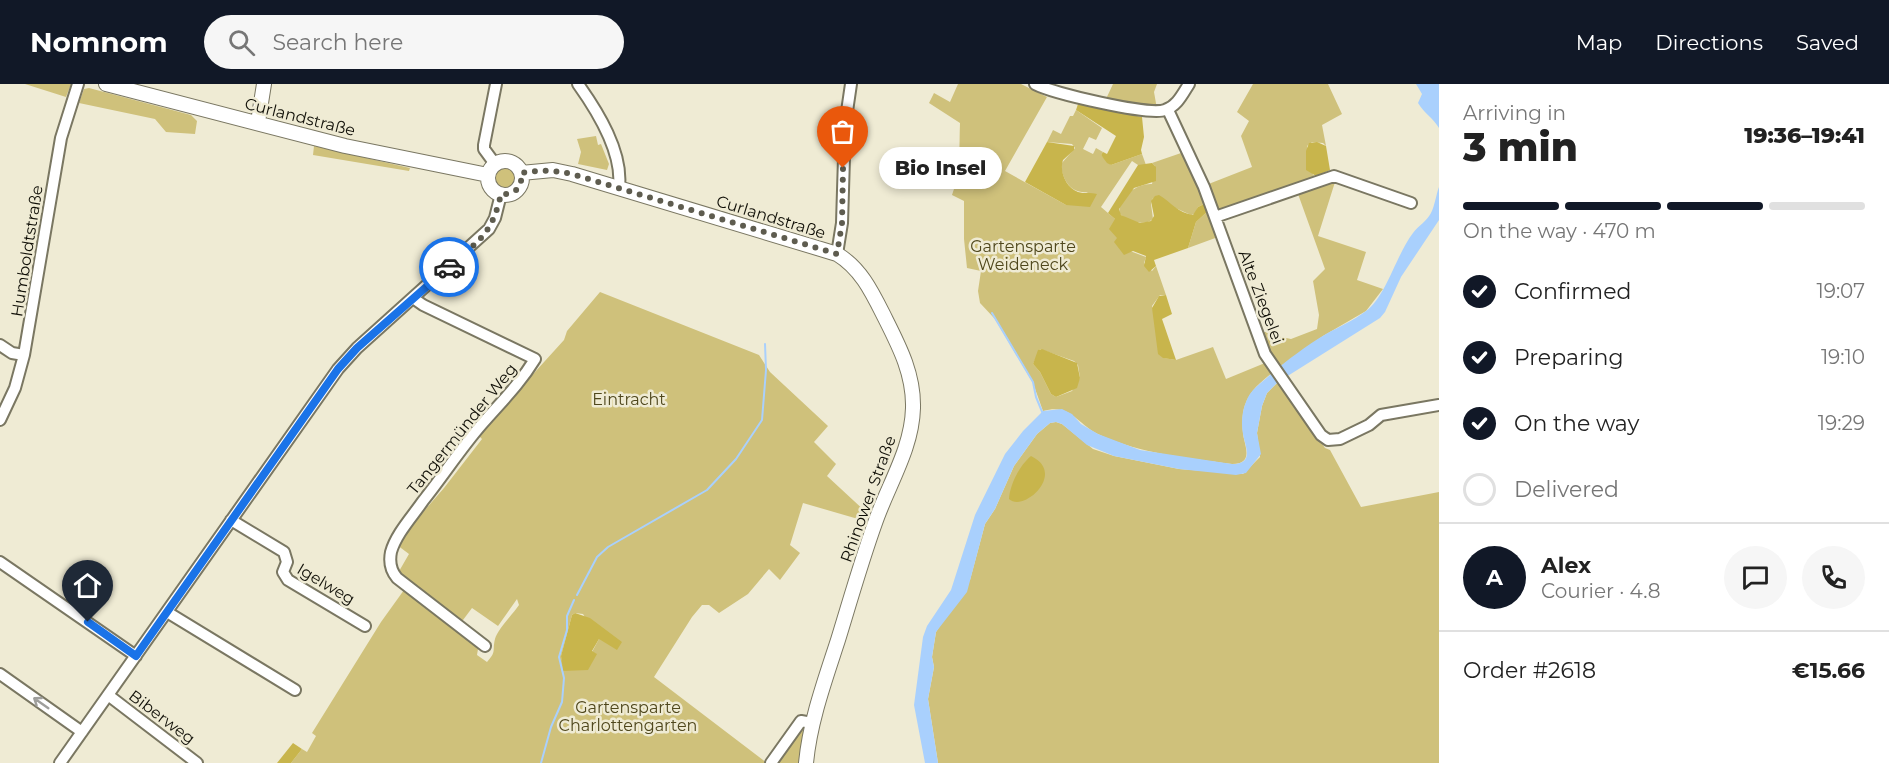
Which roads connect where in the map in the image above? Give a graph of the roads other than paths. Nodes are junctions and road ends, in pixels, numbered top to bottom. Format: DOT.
graph roads {
  1 [pos="78,84"];
  2 [pos="106,84"];
  3 [pos="264,84"];
  4 [pos="496,84"];
  5 [pos="578,84"];
  6 [pos="851,84"];
  7 [pos="1035,84"];
  8 [pos="1189,84"];
  9 [pos="1168,110"];
  10 [pos="258,122"];
  11 [pos="491,169"];
  12 [pos="521,173"];
  13 [pos="619,187"];
  14 [pos="501,194"];
  15 [pos="1411,203"];
  16 [pos="1215,217"];
  17 [pos="837,254"];
  18 [pos="413,298"];
  19 [pos="0,345"];
  20 [pos="24,355"];
  21 [pos="1439,405"];
  22 [pos="0,420"];
  23 [pos="231,520"];
  24 [pos="0,562"];
  25 [pos="167,612"];
  26 [pos="365,626"];
  27 [pos="485,646"];
  28 [pos="136,656"];
  29 [pos="0,674"];
  30 [pos="295,690"];
  31 [pos="108,695"];
  32 [pos="812,723"];
  33 [pos="82,732"];
  34 [pos="65,761"];
  35 [pos="197,763"];
  36 [pos="771,763"];
  37 [pos="806,763"];
  1 -- 20 [label="street, Humboldtstraße"];
  2 -- 10 [label="main road, Curlandstraße"];
  3 -- 10 [label="main road"];
  4 -- 11 [label="street"];
  5 -- 13 [label="street"];
  6 -- 17 [label="street"];
  7 -- 9 [label="street"];
  8 -- 9 [label="street"];
  9 -- 16 [label="street, Alte Ziegelei"];
  10 -- 11 [label="main road, Curlandstraße"];
  11 -- 12 [label="main road"];
  11 -- 14 [label="main road"];
  12 -- 13 [label="main road, Curlandstraße"];
  12 -- 14 [label="main road"];
  13 -- 17 [label="main road, Curlandstraße"];
  14 -- 18 [label="street"];
  15 -- 16 [label="street"];
  16 -- 21 [label="street, Alte Ziegelei"];
  17 -- 32 [label="main road, Rhinower Straße"];
  18 -- 23 [label="street"];
  18 -- 27 [label="street, Tangermünder Weg"];
  19 -- 20 [label="street"];
  20 -- 22 [label="street, Humboldtstraße"];
  23 -- 25 [label="street"];
  23 -- 26 [label="street, Igelweg"];
  24 -- 28 [label="street"];
  25 -- 28 [label="street"];
  25 -- 30 [label="street"];
  28 -- 31 [label="street"];
  33 -- 29 [label="street, one-way"];
  31 -- 33 [label="street"];
  31 -- 35 [label="street, Biberweg"];
  32 -- 36 [label="street"];
  32 -- 37 [label="main road, Rhinower Straße"];
  33 -- 34 [label="street"];
}
